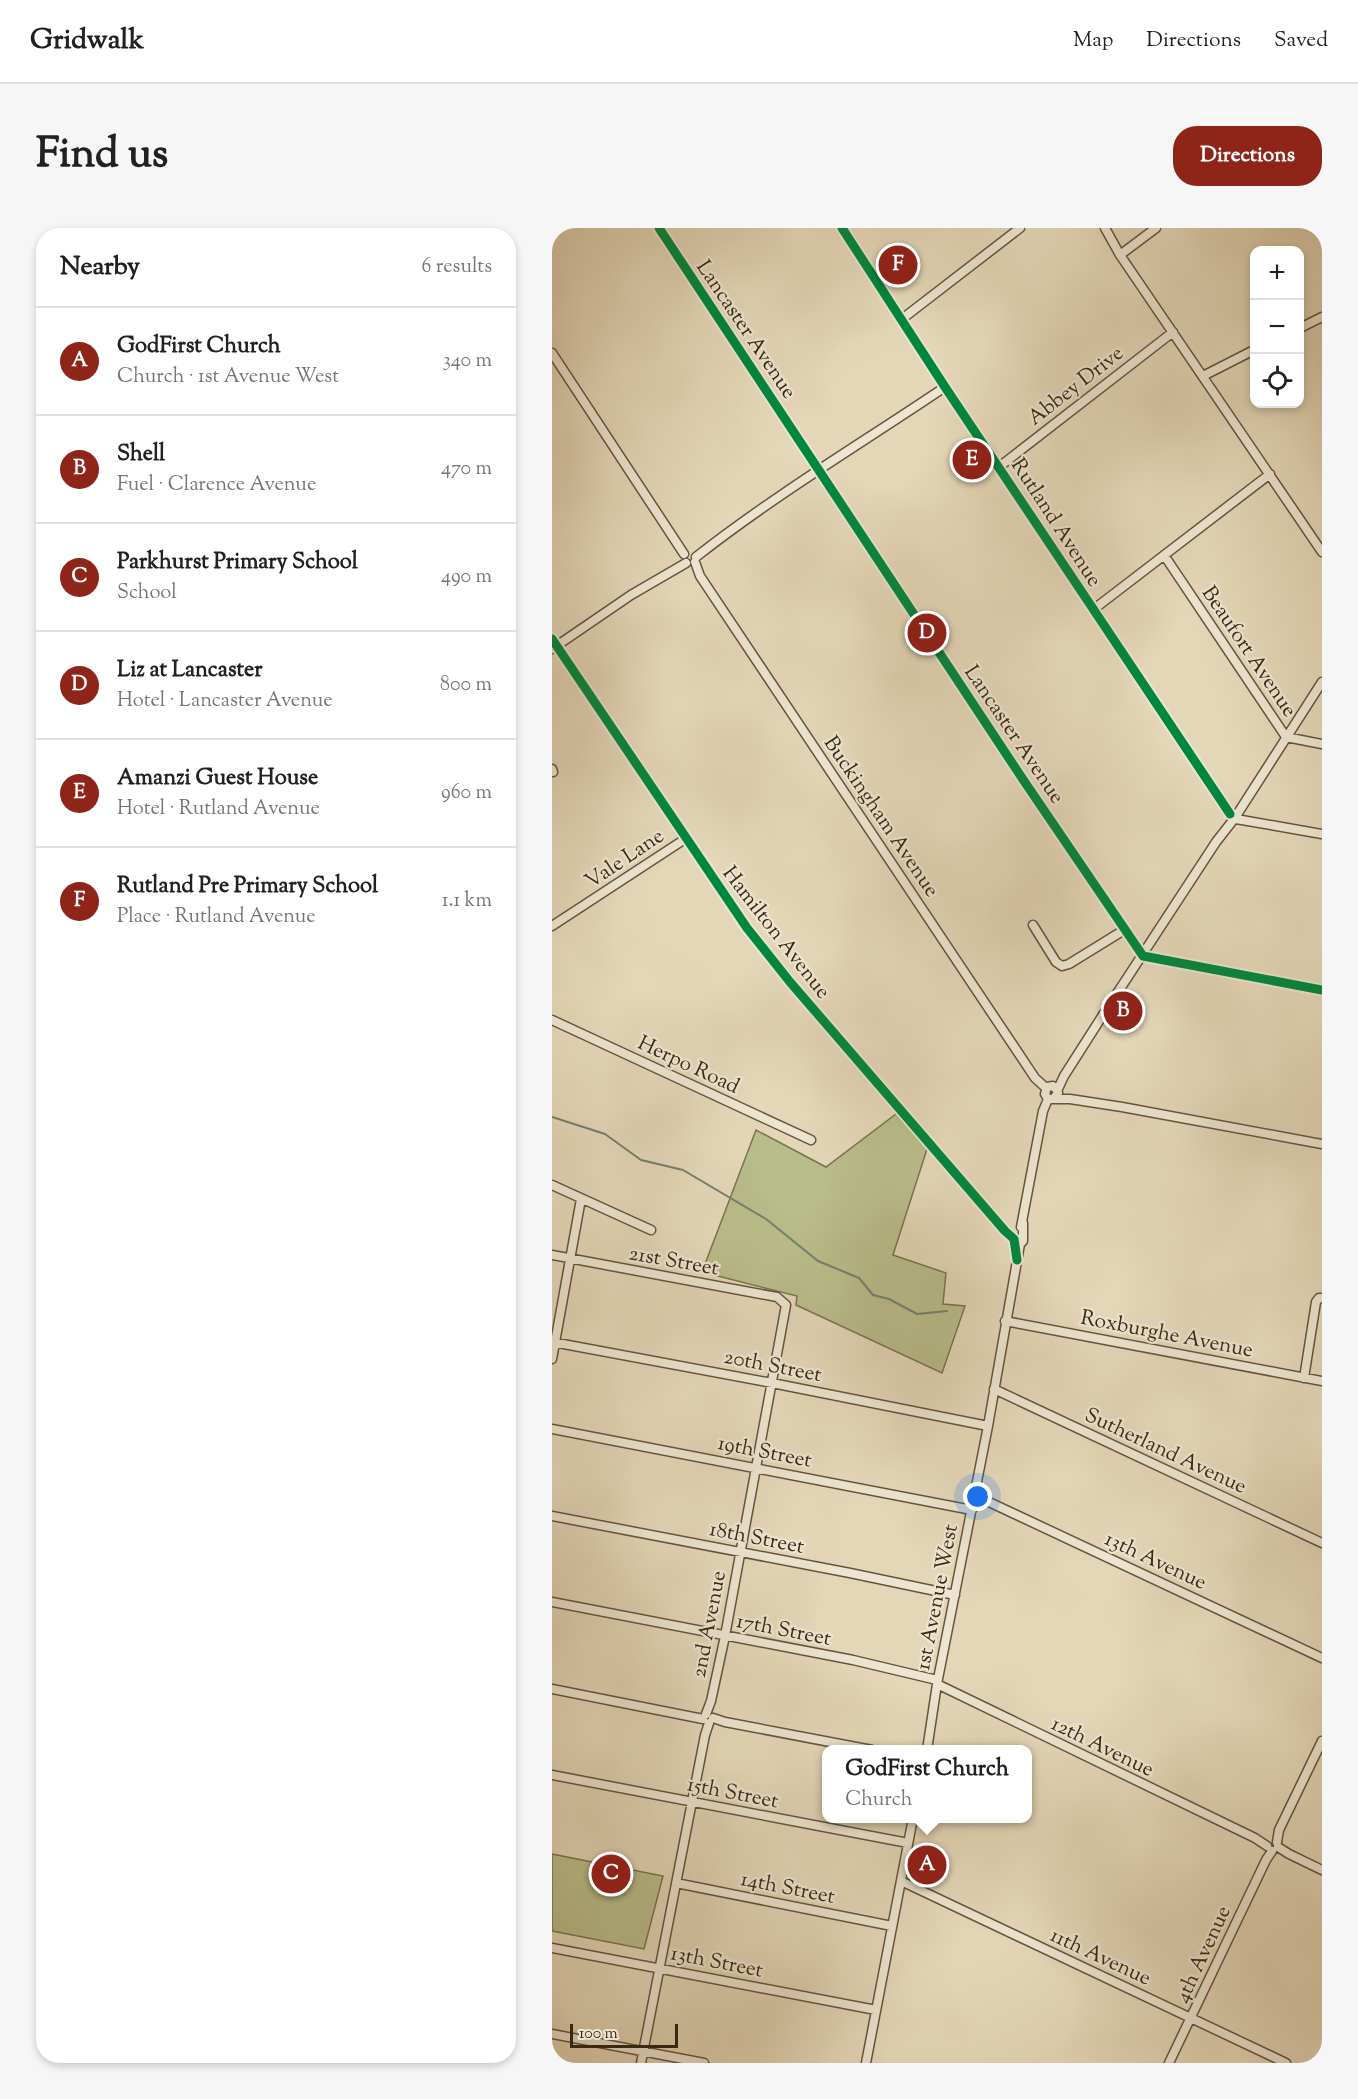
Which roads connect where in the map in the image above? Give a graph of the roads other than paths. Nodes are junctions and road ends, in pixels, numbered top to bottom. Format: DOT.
graph roads {
  1 [pos="658,228"];
  2 [pos="842,228"];
  3 [pos="1020,228"];
  4 [pos="1105,228"];
  5 [pos="1156,228"];
  6 [pos="1120,255"];
  7 [pos="1322,317"];
  8 [pos="902,320"];
  9 [pos="1304,326"];
  10 [pos="1173,332"];
  11 [pos="1250,352"];
  12 [pos="552,353"];
  13 [pos="1203,376"];
  14 [pos="945,387"];
  15 [pos="999,467"];
  16 [pos="819,471"];
  17 [pos="1270,474"];
  18 [pos="1322,552"];
  19 [pos="1164,555"];
  20 [pos="689,558"];
  21 [pos="1094,609"];
  22 [pos="553,645"];
  23 [pos="1322,682"];
  24 [pos="1286,737"];
  25 [pos="1322,744"];
  26 [pos="1234,815"];
  27 [pos="1322,834"];
  28 [pos="685,839"];
  29 [pos="1033,925"];
  30 [pos="552,926"];
  31 [pos="1124,930"];
  32 [pos="1143,956"];
  33 [pos="1322,990"];
  34 [pos="552,1020"];
  35 [pos="1051,1092"];
  36 [pos="811,1140"];
  37 [pos="1322,1144"];
  38 [pos="552,1185"];
  39 [pos="581,1199"];
  40 [pos="651,1230"];
  41 [pos="1018,1239"];
  42 [pos="552,1255"];
  43 [pos="570,1259"];
  44 [pos="1322,1298"];
  45 [pos="786,1305"];
  46 [pos="1005,1321"];
  47 [pos="554,1342"];
  48 [pos="552,1359"];
  49 [pos="1304,1378"];
  50 [pos="1322,1381"];
  51 [pos="772,1383"];
  52 [pos="994,1389"];
  53 [pos="988,1426"];
  54 [pos="552,1430"];
  55 [pos="756,1467"];
  56 [pos="974,1495"];
  57 [pos="972,1510"];
  58 [pos="552,1516"];
  59 [pos="1322,1543"];
  60 [pos="740,1553"];
  61 [pos="955,1595"];
  62 [pos="552,1602"];
  63 [pos="725,1636"];
  64 [pos="1322,1658"];
  65 [pos="937,1682"];
  66 [pos="552,1689"];
  67 [pos="708,1719"];
  68 [pos="1322,1741"];
  69 [pos="850,1745"];
  70 [pos="926,1745"];
  71 [pos="552,1775"];
  72 [pos="692,1803"];
  73 [pos="912,1823"];
  74 [pos="908,1843"];
  75 [pos="1272,1846"];
  76 [pos="1322,1870"];
  77 [pos="900,1881"];
  78 [pos="676,1883"];
  79 [pos="892,1926"];
  80 [pos="552,1948"];
  81 [pos="660,1968"];
  82 [pos="876,2010"];
  83 [pos="1191,2018"];
  84 [pos="552,2034"];
  85 [pos="644,2052"];
  86 [pos="641,2063"];
  87 [pos="704,2063"];
  88 [pos="866,2063"];
  89 [pos="1169,2063"];
  90 [pos="1286,2063"];
  1 -- 16 [label="street, Lancaster Avenue"];
  2 -- 8 [label="street, Rutland Avenue"];
  3 -- 8 [label="street"];
  4 -- 6 [label="street"];
  5 -- 6 [label="street"];
  6 -- 10 [label="street"];
  7 -- 9 [label="street"];
  8 -- 14 [label="street, Rutland Avenue"];
  10 -- 13 [label="street"];
  10 -- 15 [label="street, Abbey Drive"];
  11 -- 13 [label="street"];
  12 -- 20 [label="street, Buckingham Avenue"];
  13 -- 17 [label="street"];
  14 -- 15 [label="street, Rutland Avenue"];
  14 -- 16 [label="street"];
  15 -- 21 [label="street, Rutland Avenue"];
  16 -- 20 [label="street"];
  16 -- 31 [label="street, Lancaster Avenue"];
  17 -- 18 [label="street"];
  17 -- 19 [label="street"];
  19 -- 21 [label="street"];
  19 -- 24 [label="street, Beaufort Avenue"];
  20 -- 22 [label="street"];
  20 -- 35 [label="street, Buckingham Avenue"];
  21 -- 26 [label="street, Rutland Avenue"];
  22 -- 28 [label="street, Hamilton Avenue"];
  23 -- 24 [label="street, 1st Avenue West"];
  24 -- 25 [label="street, Beaufort Avenue"];
  24 -- 26 [label="street, 1st Avenue West"];
  26 -- 27 [label="street, Rutland Avenue"];
  26 -- 32 [label="street, 1st Avenue West"];
  28 -- 30 [label="street, Vale Lane"];
  28 -- 41 [label="street, Hamilton Avenue"];
  29 -- 31 [label="street"];
  31 -- 32 [label="street, Lancaster Avenue"];
  32 -- 33 [label="street"];
  32 -- 35 [label="street, 1st Avenue West"];
  34 -- 36 [label="street, Herpo Road"];
  35 -- 37 [label="street"];
  35 -- 41 [label="street, 1st Avenue West"];
  38 -- 39 [label="street"];
  39 -- 40 [label="street"];
  39 -- 43 [label="street"];
  41 -- 46 [label="street, 1st Avenue West"];
  42 -- 43 [label="street, 21st Street"];
  43 -- 45 [label="street, 21st Street"];
  43 -- 47 [label="street"];
  44 -- 49 [label="street"];
  45 -- 51 [label="street, 2nd Avenue"];
  46 -- 49 [label="street, Roxburghe Avenue"];
  46 -- 52 [label="street, 1st Avenue West"];
  47 -- 48 [label="street"];
  47 -- 51 [label="street, 20th Street"];
  49 -- 50 [label="street, Roxburghe Avenue"];
  51 -- 53 [label="street, 20th Street"];
  51 -- 55 [label="street, 2nd Avenue"];
  52 -- 53 [label="street, 1st Avenue West"];
  52 -- 59 [label="street, Sutherland Avenue"];
  53 -- 56 [label="street, 1st Avenue West"];
  54 -- 55 [label="street, 19th Street"];
  55 -- 57 [label="street, 19th Street"];
  55 -- 60 [label="street, 2nd Avenue"];
  56 -- 57 [label="street, 1st Avenue West"];
  56 -- 64 [label="street, 13th Avenue"];
  57 -- 61 [label="street, 1st Avenue West"];
  58 -- 60 [label="street, 18th Street"];
  60 -- 61 [label="street, 18th Street"];
  60 -- 63 [label="street, 2nd Avenue"];
  61 -- 65 [label="street, 1st Avenue West"];
  62 -- 63 [label="street, 17th Street"];
  63 -- 65 [label="street, 17th Street"];
  63 -- 67 [label="street, 2nd Avenue"];
  65 -- 70 [label="street, 1st Avenue West"];
  65 -- 75 [label="street, 12th Avenue"];
  66 -- 67 [label="street"];
  67 -- 69 [label="street"];
  67 -- 72 [label="street, 2nd Avenue"];
  68 -- 75 [label="street, 4th Avenue"];
  71 -- 72 [label="street, 15th Street"];
  72 -- 74 [label="street, 15th Street"];
  72 -- 78 [label="street, 2nd Avenue"];
  73 -- 74 [label="street"];
  74 -- 77 [label="street"];
  75 -- 76 [label="street, 12th Avenue"];
  75 -- 83 [label="street, 4th Avenue"];
  77 -- 79 [label="street"];
  77 -- 83 [label="street, 11th Avenue"];
  78 -- 79 [label="street, 14th Street"];
  78 -- 81 [label="street, 2nd Avenue"];
  79 -- 82 [label="street"];
  80 -- 81 [label="street, 13th Street"];
  81 -- 82 [label="street, 13th Street"];
  81 -- 85 [label="street, 2nd Avenue"];
  82 -- 88 [label="street"];
  83 -- 89 [label="street, 4th Avenue"];
  83 -- 90 [label="street, 11th Avenue"];
  84 -- 85 [label="street"];
  85 -- 86 [label="street, 2nd Avenue"];
  85 -- 87 [label="street"];
}
